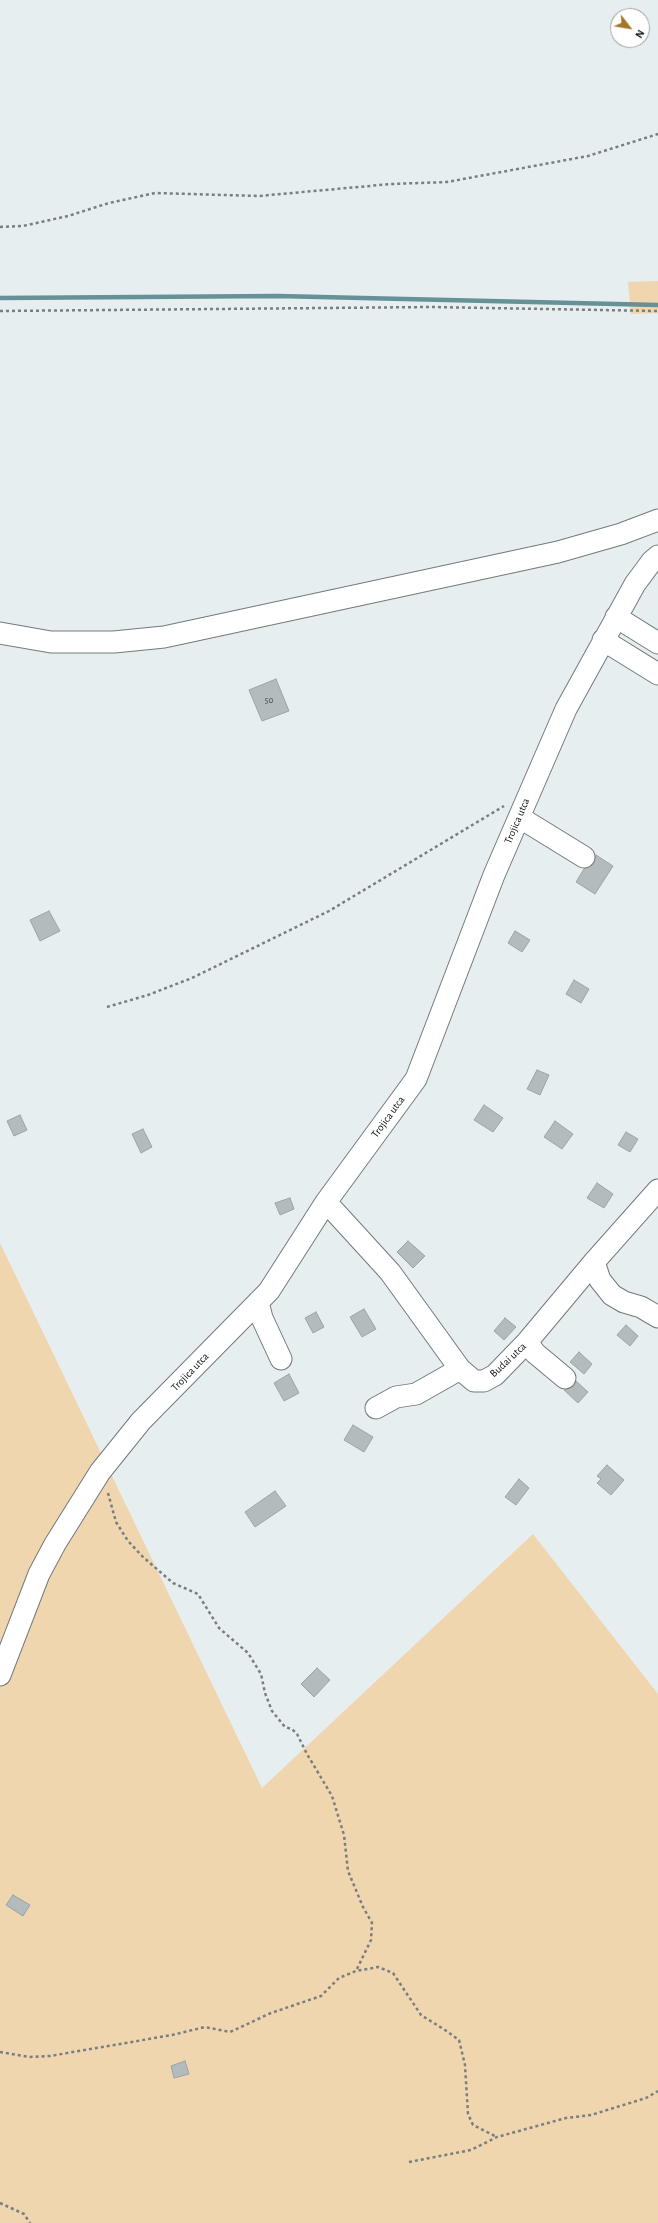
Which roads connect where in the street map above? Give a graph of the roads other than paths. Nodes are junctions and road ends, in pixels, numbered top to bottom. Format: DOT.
graph roads {
  1 [pos="658,520"];
  2 [pos="658,556"];
  3 [pos="616,617"];
  4 [pos="0,633"];
  5 [pos="603,640"];
  6 [pos="658,643"];
  7 [pos="658,674"];
  8 [pos="522,809"];
  9 [pos="584,857"];
  10 [pos="658,1190"];
  11 [pos="326,1202"];
  12 [pos="594,1262"];
  13 [pos="258,1302"];
  14 [pos="658,1317"];
  15 [pos="527,1342"];
  16 [pos="281,1359"];
  17 [pos="460,1369"];
  18 [pos="565,1378"];
  19 [pos="376,1408"];
  20 [pos="0,1675"];
  1 -- 4 [label="street"];
  2 -- 3 [label="street, Trojica utca"];
  3 -- 5 [label="street, Trojica utca"];
  3 -- 6 [label="street"];
  5 -- 7 [label="street"];
  5 -- 8 [label="street, Trojica utca"];
  8 -- 9 [label="street"];
  8 -- 11 [label="street, Trojica utca"];
  10 -- 12 [label="street, Budai utca"];
  11 -- 13 [label="street, Trojica utca"];
  11 -- 17 [label="street, Budai utca"];
  12 -- 14 [label="street"];
  12 -- 15 [label="street, Budai utca"];
  13 -- 16 [label="street"];
  13 -- 20 [label="street, Trojica utca"];
  15 -- 17 [label="street, Budai utca"];
  15 -- 18 [label="street"];
  17 -- 19 [label="street"];
}
